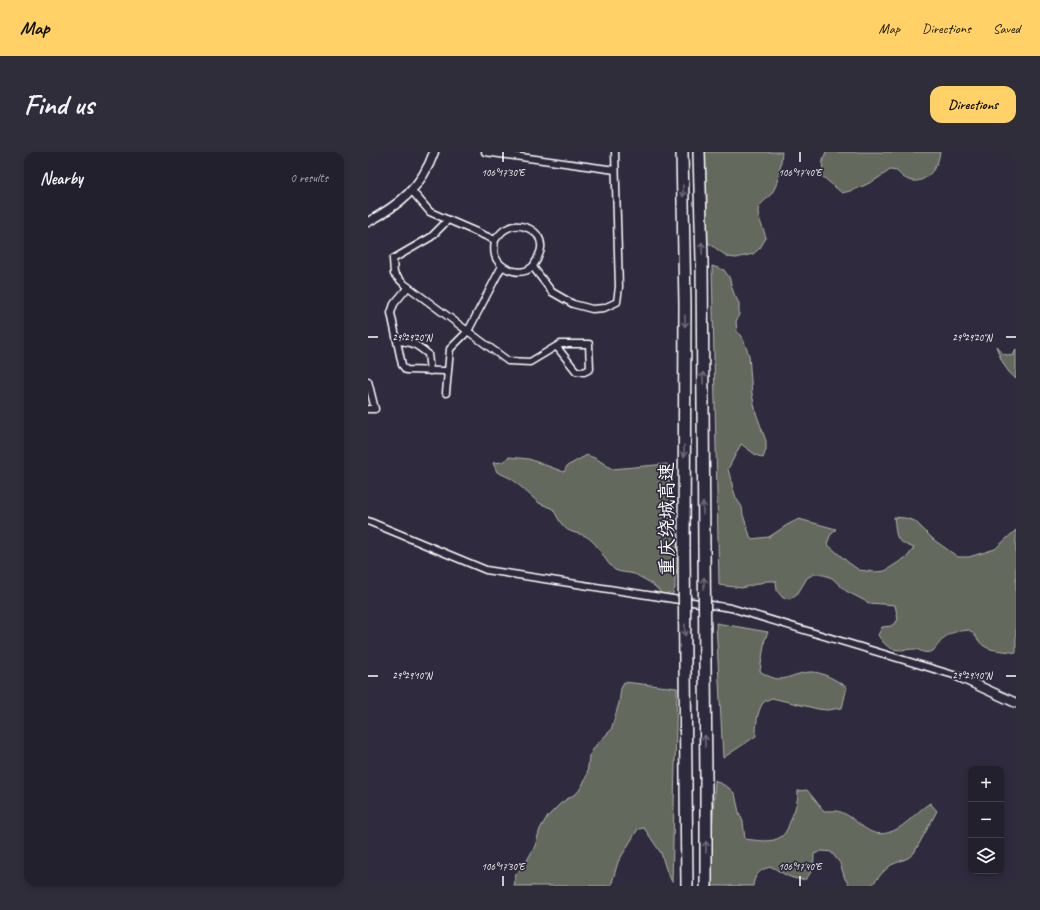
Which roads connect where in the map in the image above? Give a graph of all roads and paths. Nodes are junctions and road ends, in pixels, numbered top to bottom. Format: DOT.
graph roads {
  1 [pos="434,152"];
  2 [pos="485,152"];
  3 [pos="615,152"];
  4 [pos="682,152"];
  5 [pos="699,152"];
  6 [pos="615,170"];
  7 [pos="412,191"];
  8 [pos="448,220"];
  9 [pos="368,222"];
  10 [pos="495,240"];
  11 [pos="502,266"];
  12 [pos="533,267"];
  13 [pos="408,287"];
  14 [pos="468,331"];
  15 [pos="398,342"];
  16 [pos="557,347"];
  17 [pos="430,371"];
  18 [pos="445,371"];
  19 [pos="368,381"];
  20 [pos="446,393"];
  21 [pos="368,409"];
  22 [pos="368,521"];
  23 [pos="957,676"];
  24 [pos="1016,703"];
  25 [pos="687,886"];
  26 [pos="706,886"];
  1 -- 7 [label="street"];
  2 -- 6 [label="street"];
  3 -- 6 [label="street"];
  4 -- 25 [label="highway, 重庆绕城高速, one-way, bridge"];
  26 -- 5 [label="highway, 重庆绕城高速, one-way, bridge"];
  6 -- 12 [label="street"];
  7 -- 8 [label="street"];
  7 -- 9 [label="street"];
  8 -- 10 [label="street"];
  8 -- 13 [label="street"];
  10 -- 11 [label="street"];
  10 -- 12 [label="street"];
  11 -- 12 [label="street"];
  11 -- 14 [label="street"];
  13 -- 14 [label="street"];
  13 -- 17 [label="street"];
  14 -- 16 [label="street"];
  14 -- 20 [label="street"];
  15 -- 17 [label="street"];
  16 -- 16 [label="street"];
  17 -- 18 [label="street"];
  19 -- 21 [label="street"];
  22 -- 23 [label="street"];
  23 -- 24 [label="street"];
}
